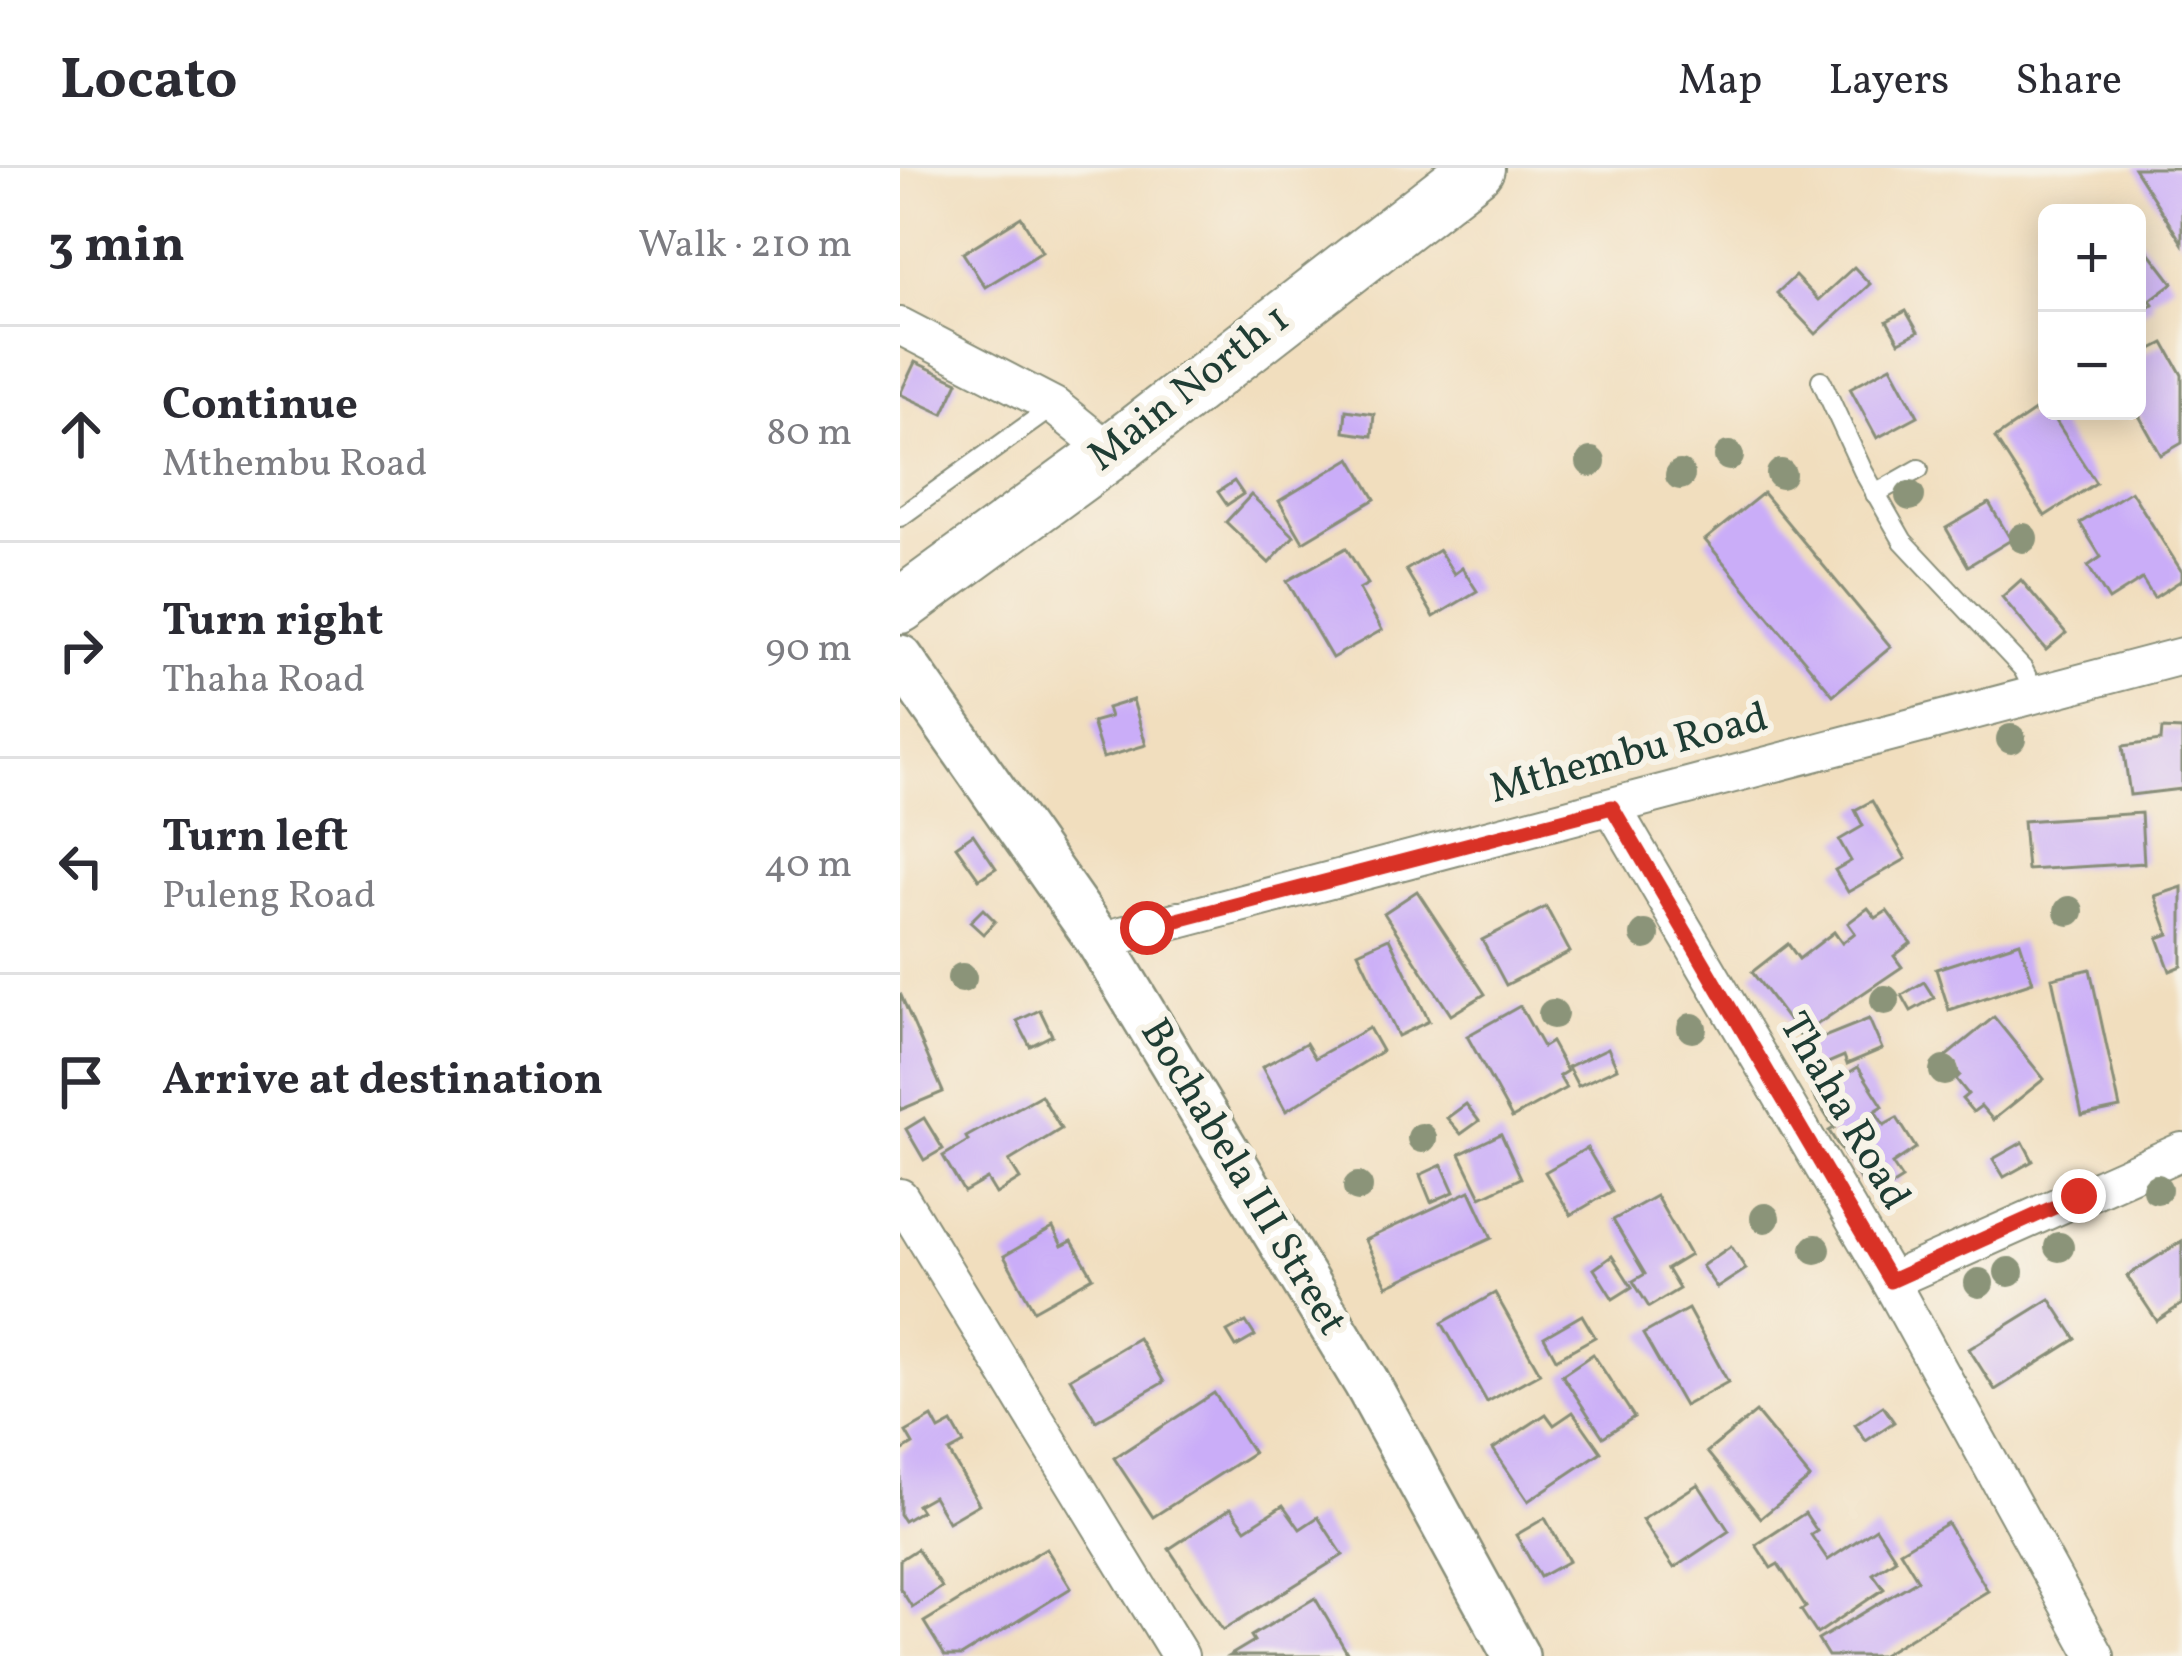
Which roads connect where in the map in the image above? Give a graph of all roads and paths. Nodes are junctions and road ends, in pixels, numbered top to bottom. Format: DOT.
graph roads {
  1 [pos="1477,168"];
  2 [pos="900,326"];
  3 [pos="1821,380"];
  4 [pos="1054,406"];
  5 [pos="1111,452"];
  6 [pos="1919,469"];
  7 [pos="1875,494"];
  8 [pos="900,517"];
  9 [pos="900,606"];
  10 [pos="2182,656"];
  11 [pos="900,658"];
  12 [pos="2036,694"];
  13 [pos="1612,807"];
  14 [pos="1099,940"];
  15 [pos="2182,1151"];
  16 [pos="900,1197"];
  17 [pos="1890,1281"];
  18 [pos="1180,1656"];
  19 [pos="1516,1656"];
  20 [pos="2096,1656"];
  1 -- 5 [label="main road, Main North 1"];
  2 -- 4 [label="street"];
  3 -- 7 [label="lane"];
  4 -- 5 [label="street"];
  4 -- 8 [label="lane"];
  5 -- 9 [label="main road, Main North 1"];
  6 -- 7 [label="lane"];
  7 -- 12 [label="lane"];
  10 -- 12 [label="street, Mthembu Road"];
  11 -- 14 [label="street, Bochabela III Street"];
  12 -- 13 [label="street, Mthembu Road"];
  13 -- 14 [label="street, Mthembu Road"];
  13 -- 17 [label="street, Thaha Road"];
  14 -- 19 [label="street, Bochabela III Street"];
  15 -- 17 [label="street"];
  16 -- 18 [label="street"];
  17 -- 20 [label="street, Thaha Road"];
}
